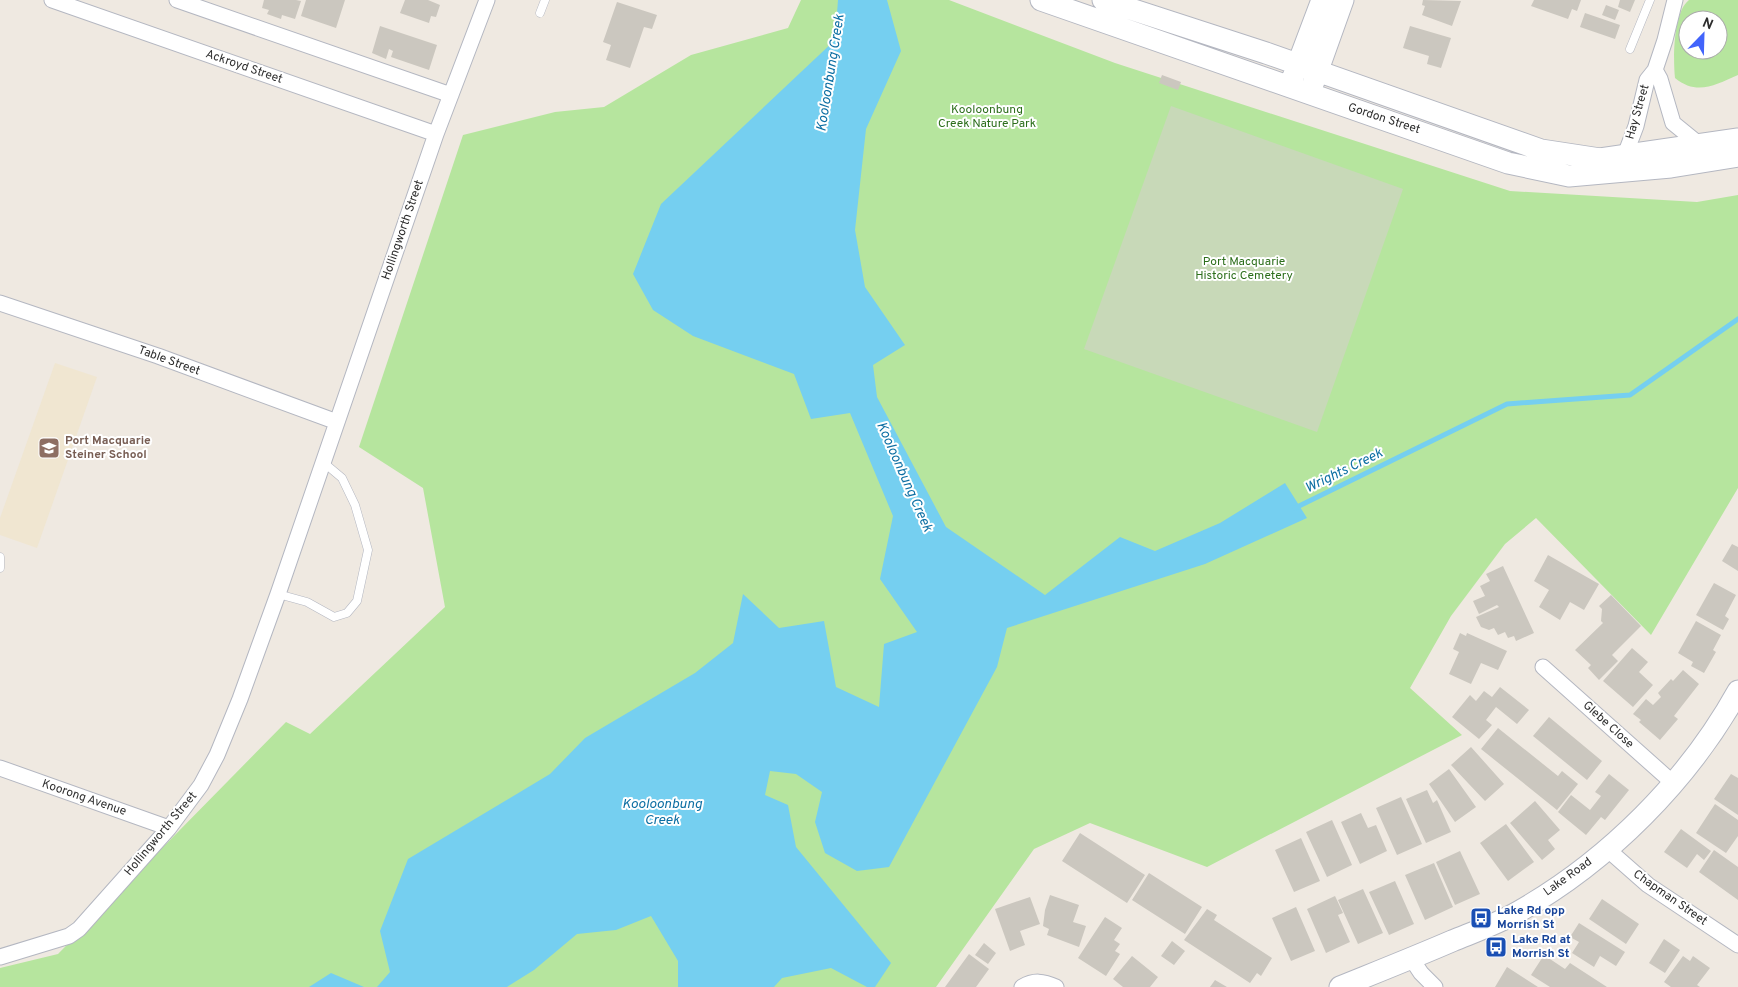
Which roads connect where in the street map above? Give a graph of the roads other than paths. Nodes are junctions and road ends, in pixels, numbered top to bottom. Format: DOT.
graph roads {
  1 [pos="52,0"];
  2 [pos="177,0"];
  3 [pos="487,0"];
  4 [pos="545,0"];
  5 [pos="1041,0"];
  6 [pos="1103,0"];
  7 [pos="1322,0"];
  8 [pos="1343,0"];
  9 [pos="1650,0"];
  10 [pos="1675,0"];
  11 [pos="540,13"];
  12 [pos="1630,49"];
  13 [pos="1307,68"];
  14 [pos="1654,70"];
  15 [pos="1290,86"];
  16 [pos="1309,94"];
  17 [pos="450,95"];
  18 [pos="436,134"];
  19 [pos="1738,139"];
  20 [pos="1700,146"];
  21 [pos="1625,155"];
  22 [pos="1738,156"];
  23 [pos="0,302"];
  24 [pos="337,422"];
  25 [pos="323,462"];
  26 [pos="0,557"];
  27 [pos="0,568"];
  28 [pos="278,594"];
  29 [pos="1542,667"];
  30 [pos="1737,696"];
  31 [pos="0,768"];
  32 [pos="1673,783"];
  33 [pos="169,828"];
  34 [pos="1606,848"];
  35 [pos="1738,945"];
  36 [pos="0,957"];
  37 [pos="1411,958"];
  38 [pos="1022,987"];
  39 [pos="1056,987"];
  40 [pos="1340,987"];
  41 [pos="1435,987"];
  1 -- 18 [label="street, Ackroyd Street"];
  2 -- 17 [label="street"];
  3 -- 17 [label="street, Hollingworth Street"];
  4 -- 11 [label="lane"];
  5 -- 15 [label="main road, Gordon Street"];
  6 -- 13 [label="main road, Gordon Street"];
  7 -- 13 [label="main road"];
  8 -- 13 [label="main road"];
  9 -- 12 [label="lane"];
  10 -- 14 [label="street, Hay Street"];
  13 -- 15 [label="main road"];
  13 -- 16 [label="main road"];
  13 -- 21 [label="main road, Gordon Street"];
  14 -- 20 [label="street, Hay Street"];
  14 -- 21 [label="street, Hay Street"];
  15 -- 16 [label="main road, Gordon Street"];
  16 -- 22 [label="main road, Gordon Street"];
  17 -- 18 [label="street, Hollingworth Street"];
  18 -- 24 [label="street, Hollingworth Street"];
  19 -- 20 [label="main road, Gordon Street"];
  20 -- 21 [label="main road, Gordon Street"];
  23 -- 24 [label="street, Table Street"];
  24 -- 25 [label="street, Hollingworth Street"];
  25 -- 28 [label="street, Hollingworth Street"];
  25 -- 28 [label="lane"];
  26 -- 27 [label="lane"];
  28 -- 33 [label="street, Hollingworth Street"];
  29 -- 32 [label="street, Glebe Close"];
  30 -- 32 [label="main road, Lake Road"];
  31 -- 33 [label="street, Koorong Avenue"];
  32 -- 34 [label="main road, Lake Road"];
  33 -- 36 [label="street, Hollingworth Street"];
  34 -- 35 [label="street, Chapman Street"];
  34 -- 37 [label="main road, Lake Road"];
  37 -- 40 [label="main road, Lake Road"];
  37 -- 41 [label="street"];
  38 -- 39 [label="street"];
}
